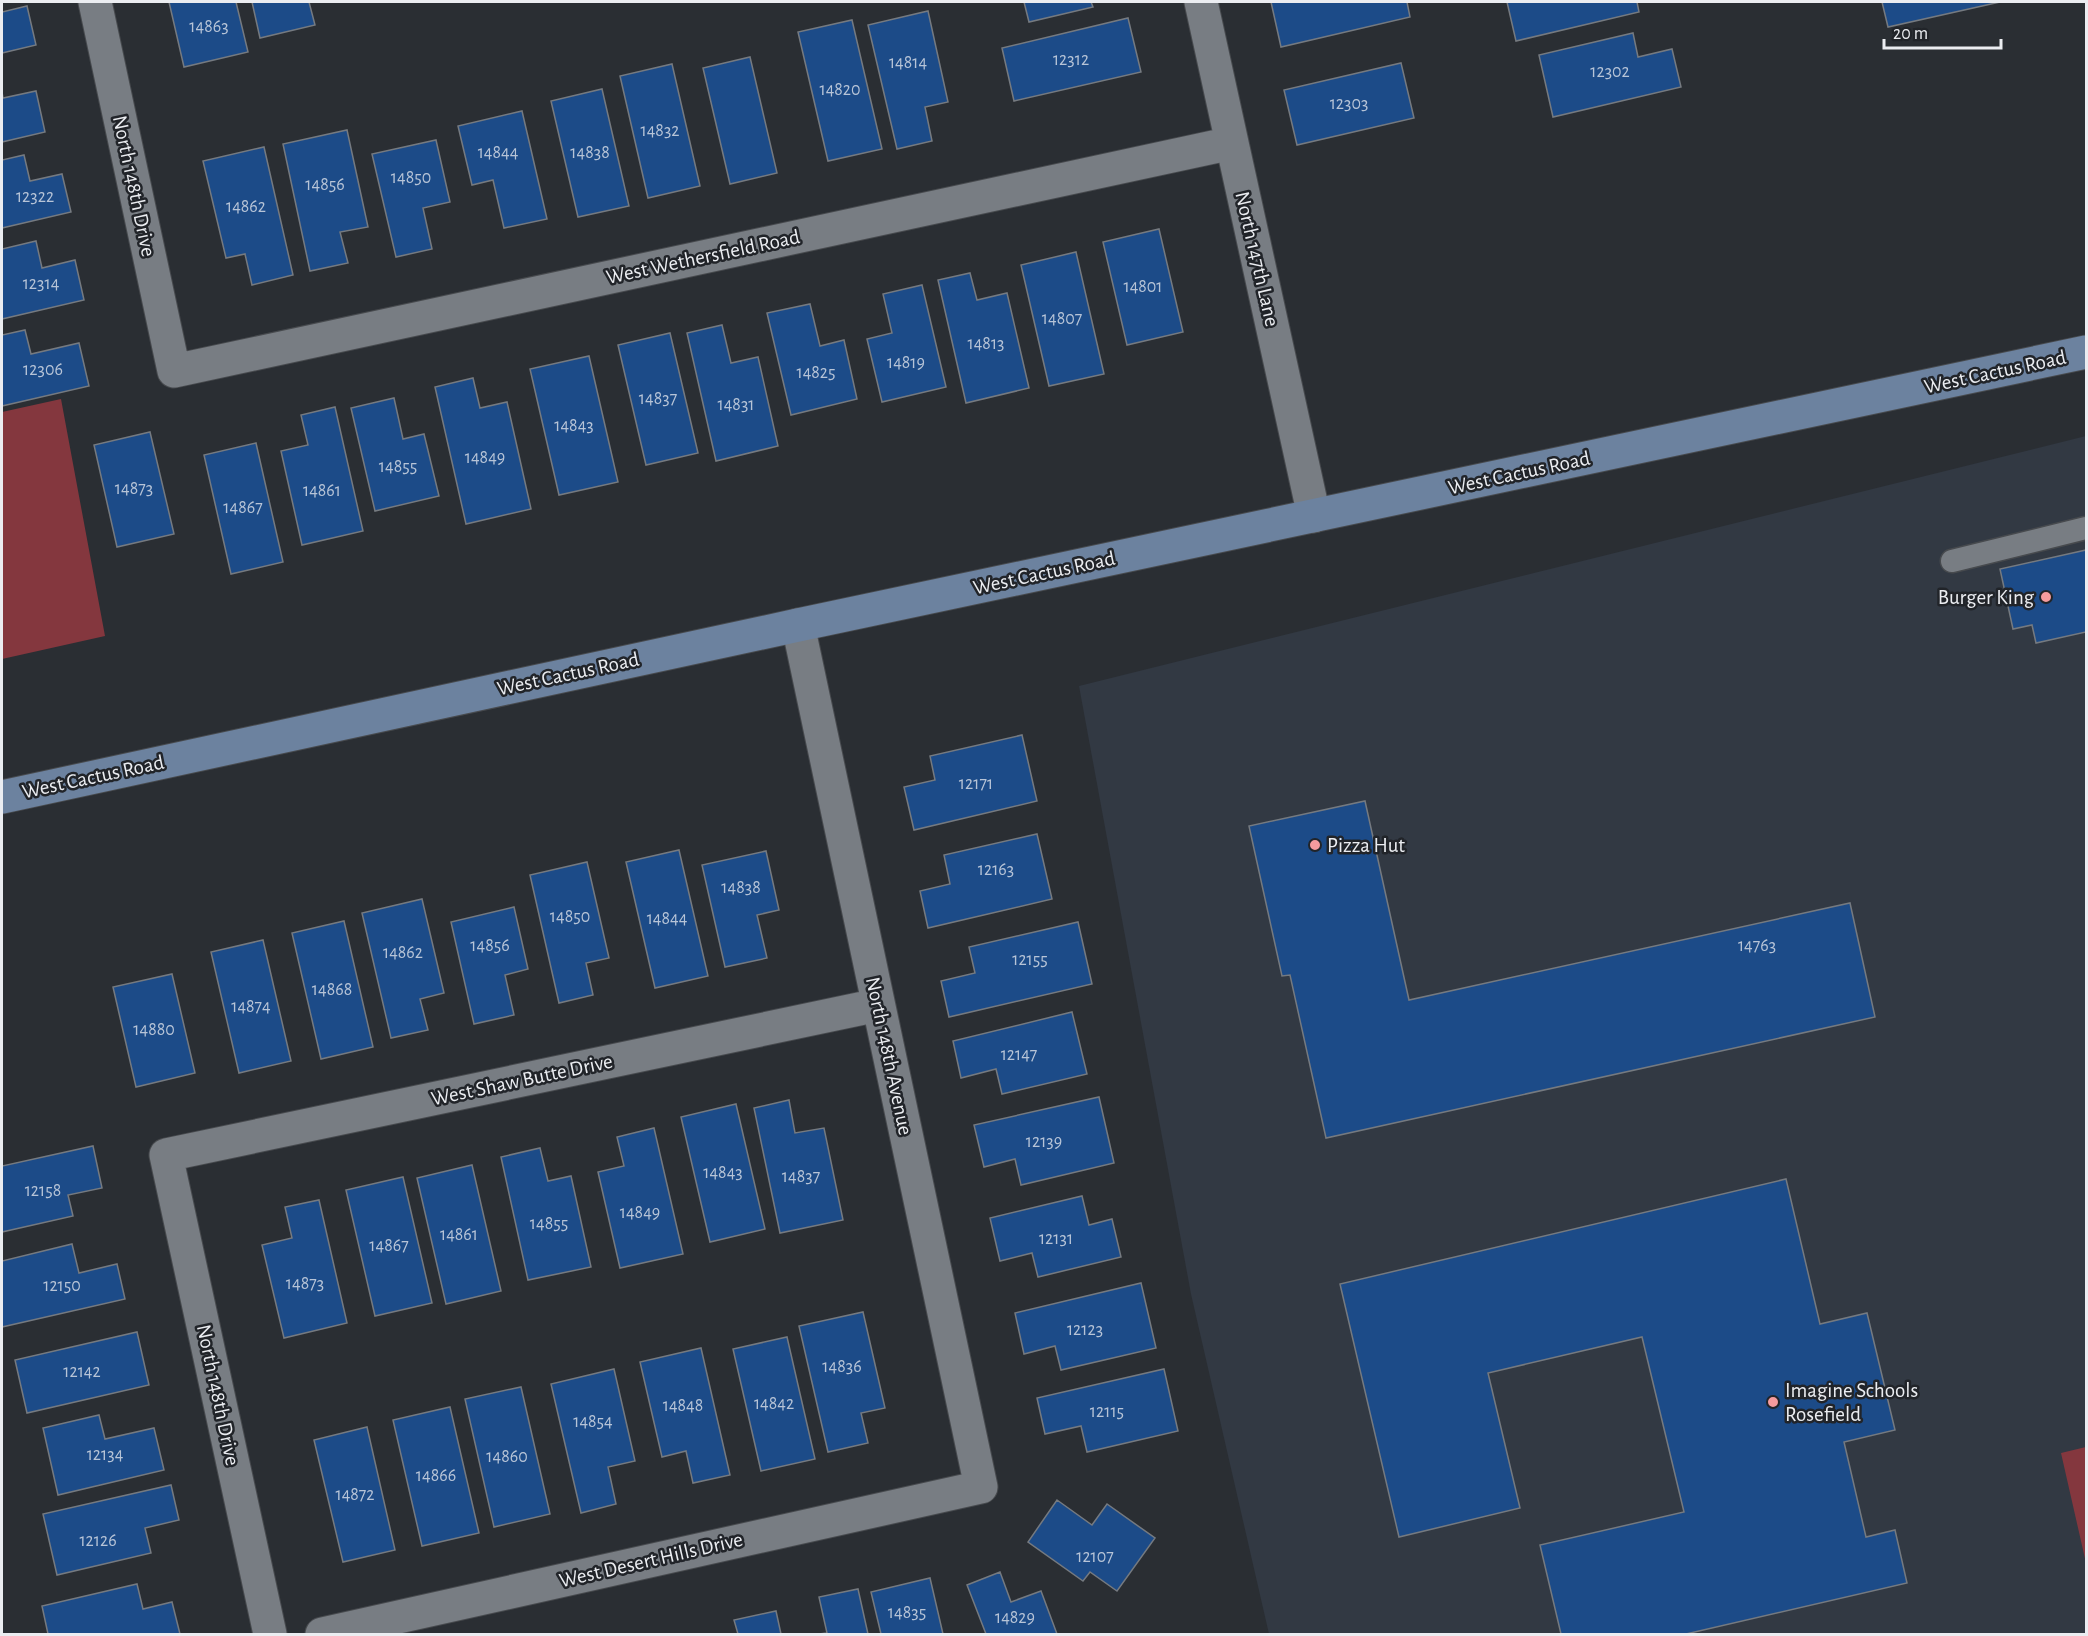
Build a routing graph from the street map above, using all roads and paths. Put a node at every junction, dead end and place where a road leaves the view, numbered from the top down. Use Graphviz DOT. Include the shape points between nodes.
graph roads {
  1 [pos="95,2"];
  2 [pos="1201,2"];
  3 [pos="1232,143"];
  4 [pos="2086,352"];
  5 [pos="174,371"];
  6 [pos="1314,516"];
  7 [pos="2086,528"];
  8 [pos="1952,561"];
  9 [pos="798,625"];
  10 [pos="2,797"];
  11 [pos="878,1005"];
  12 [pos="166,1155"];
  13 [pos="981,1488"];
  14 [pos="270,1635"];
  15 [pos="322,1635"];
  1 -- 5 [label="street, North 148th Drive"];
  2 -- 3 [label="street, North 147th Lane"];
  3 -- 5 [label="street, West Wethersfield Road"];
  3 -- 6 [label="street, North 147th Lane"];
  4 -- 6 [label="main road, West Cactus Road"];
  6 -- 9 [label="main road, West Cactus Road"];
  7 -- 8 [label="lane"];
  9 -- 10 [label="main road, West Cactus Road"];
  9 -- 11 [label="street, North 148th Avenue"];
  11 -- 12 [label="street, West Shaw Butte Drive"];
  11 -- 13 [label="street, North 148th Avenue"];
  12 -- 14 [label="street, North 148th Drive"];
  13 -- 15 [label="street, West Desert Hills Drive"];
}
